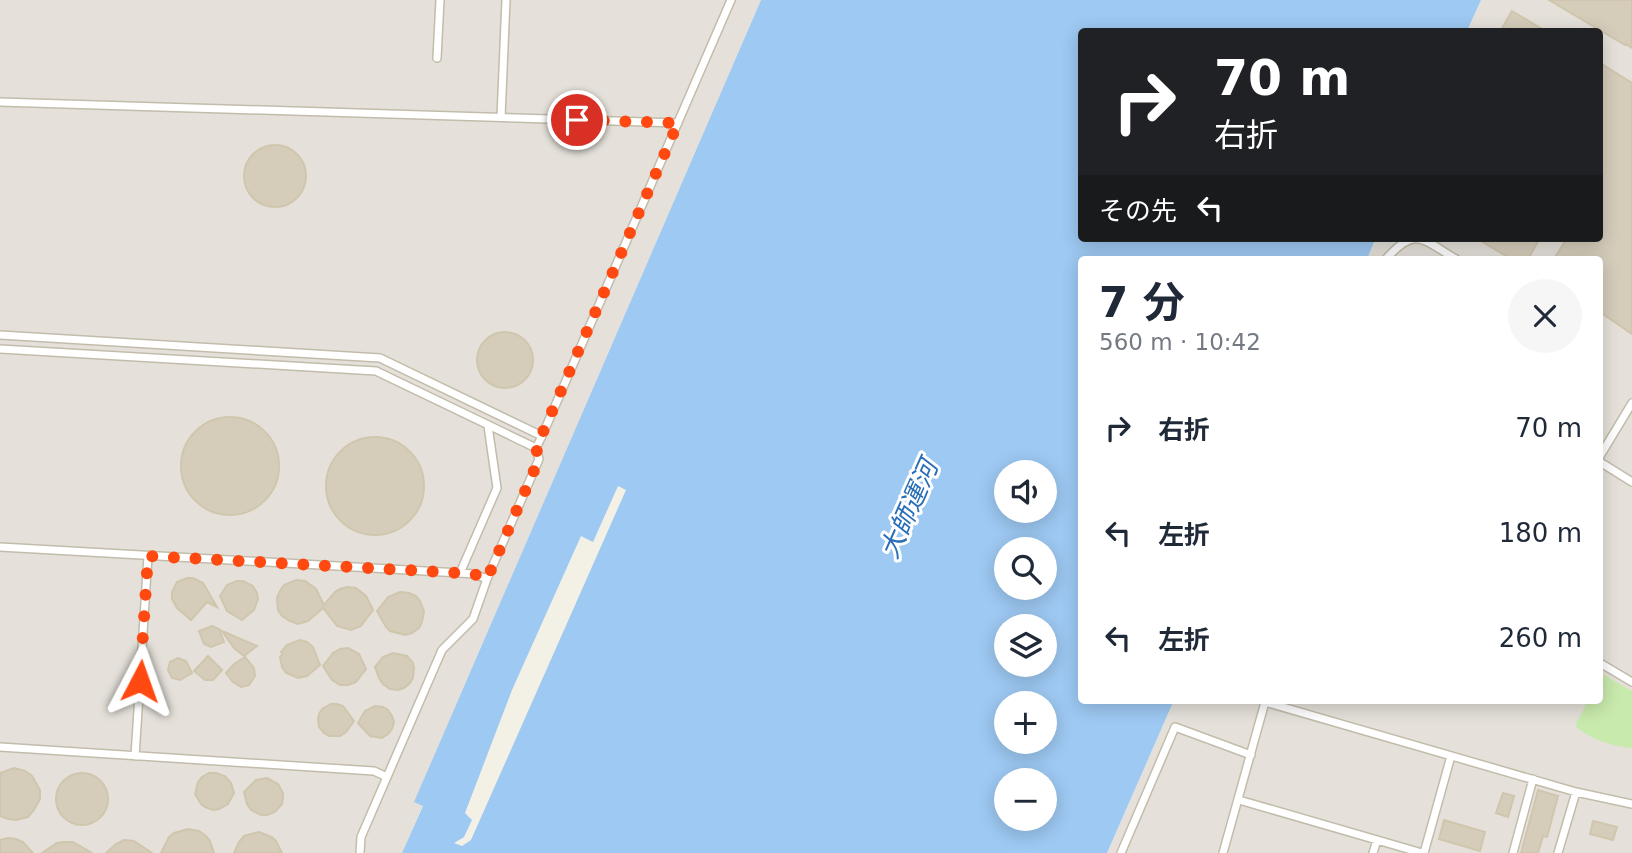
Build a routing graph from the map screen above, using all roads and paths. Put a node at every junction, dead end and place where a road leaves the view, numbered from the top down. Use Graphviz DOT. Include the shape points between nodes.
graph roads {
  1 [pos="440,0"];
  2 [pos="506,0"];
  3 [pos="731,0"];
  4 [pos="438,58"];
  5 [pos="0,102"];
  6 [pos="501,117"];
  7 [pos="678,123"];
  8 [pos="1403,242"];
  9 [pos="1427,242"];
  10 [pos="1389,256"];
  11 [pos="1451,256"];
  12 [pos="0,335"];
  13 [pos="0,349"];
  14 [pos="1632,403"];
  15 [pos="488,426"];
  16 [pos="542,436"];
  17 [pos="536,448"];
  18 [pos="1603,451"];
  19 [pos="1603,464"];
  20 [pos="1632,482"];
  21 [pos="0,547"];
  22 [pos="148,556"];
  23 [pos="460,573"];
  24 [pos="487,579"];
  25 [pos="1603,665"];
  26 [pos="1632,682"];
  27 [pos="1264,704"];
  28 [pos="1272,704"];
  29 [pos="0,747"];
  30 [pos="1251,755"];
  31 [pos="135,756"];
  32 [pos="1451,756"];
  33 [pos="387,778"];
  34 [pos="1533,779"];
  35 [pos="1576,792"];
  36 [pos="1239,800"];
  37 [pos="1632,804"];
  38 [pos="1377,840"];
  39 [pos="360,853"];
  40 [pos="1121,853"];
  41 [pos="1223,853"];
  42 [pos="1373,853"];
  43 [pos="1423,853"];
  44 [pos="1513,853"];
  45 [pos="1558,853"];
  1 -- 4 [label="lane"];
  2 -- 6 [label="lane"];
  3 -- 7 [label="lane"];
  5 -- 6 [label="lane"];
  6 -- 7 [label="lane"];
  7 -- 16 [label="lane"];
  8 -- 10 [label="lane"];
  9 -- 11 [label="lane"];
  12 -- 16 [label="lane" via="380,358"];
  13 -- 15 [label="lane" via="376,371"];
  14 -- 18 [label="lane"];
  15 -- 17 [label="lane"];
  15 -- 23 [label="lane" via="497,488"];
  16 -- 17 [label="lane"];
  17 -- 24 [label="lane" via="539,459"];
  19 -- 20 [label="lane"];
  21 -- 22 [label="lane"];
  22 -- 23 [label="lane"];
  22 -- 31 [label="lane"];
  23 -- 24 [label="lane"];
  24 -- 33 [label="lane" via="473,619 442,650"];
  25 -- 26 [label="lane"];
  27 -- 30 [label="lane"];
  28 -- 32 [label="lane"];
  29 -- 31 [label="lane"];
  30 -- 36 [label="lane"];
  30 -- 40 [label="lane" via="1175,727"];
  31 -- 33 [label="lane" via="374,771"];
  32 -- 34 [label="lane"];
  32 -- 43 [label="lane"];
  33 -- 39 [label="lane" via="361,837"];
  34 -- 35 [label="lane"];
  34 -- 44 [label="lane"];
  35 -- 37 [label="lane"];
  35 -- 45 [label="lane"];
  36 -- 38 [label="lane"];
  36 -- 41 [label="lane"];
  38 -- 42 [label="lane"];
  38 -- 43 [label="lane"];
}
